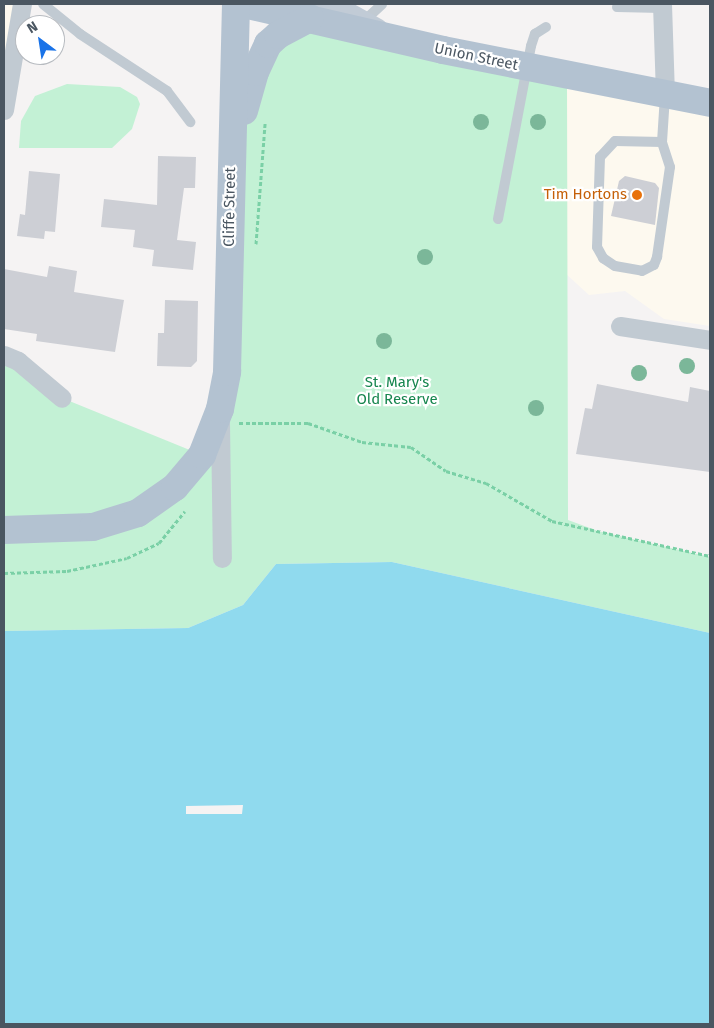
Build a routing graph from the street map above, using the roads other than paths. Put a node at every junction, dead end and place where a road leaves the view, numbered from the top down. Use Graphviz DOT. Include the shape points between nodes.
graph roads {
  1 [pos="22,4"];
  2 [pos="43,4"];
  3 [pos="236,4"];
  4 [pos="244,4"];
  5 [pos="382,4"];
  6 [pos="662,6"];
  7 [pos="617,7"];
  8 [pos="319,11"];
  9 [pos="546,27"];
  10 [pos="373,29"];
  11 [pos="528,68"];
  12 [pos="665,95"];
  13 [pos="710,103"];
  14 [pos="4,110"];
  15 [pos="190,122"];
  16 [pos="662,142"];
  17 [pos="231,158"];
  18 [pos="498,219"];
  19 [pos="620,326"];
  20 [pos="710,340"];
  21 [pos="4,355"];
  22 [pos="62,398"];
  23 [pos="227,418"];
  24 [pos="4,530"];
  25 [pos="222,558"];
  1 -- 14 [label="street"];
  2 -- 15 [label="lane" via="80,34 167,91"];
  3 -- 17 [label="main road, Cliffe Street"];
  4 -- 8 [label="main road, Union Street"];
  5 -- 10 [label="lane"];
  6 -- 7 [label="lane"];
  6 -- 12 [label="street"];
  8 -- 10 [label="main road, Union Street"];
  8 -- 17 [label="main road" via="268,44 255,72"];
  9 -- 11 [label="lane" via="535,34"];
  10 -- 11 [label="main road, Union Street"];
  11 -- 12 [label="main road, Union Street"];
  11 -- 18 [label="lane"];
  12 -- 13 [label="main road, Union Street"];
  12 -- 16 [label="lane"];
  16 -- 16 [label="lane" via="615,141 600,157 596,246 603,258 615,266 642,271 654,264 657,258 670,167"];
  17 -- 23 [label="main road, Cliffe Street"];
  19 -- 20 [label="street"];
  21 -- 22 [label="street" via="18,361"];
  23 -- 24 [label="main road, Cliffe Street" via="175,487 138,513 93,527"];
  23 -- 25 [label="street"];
}
